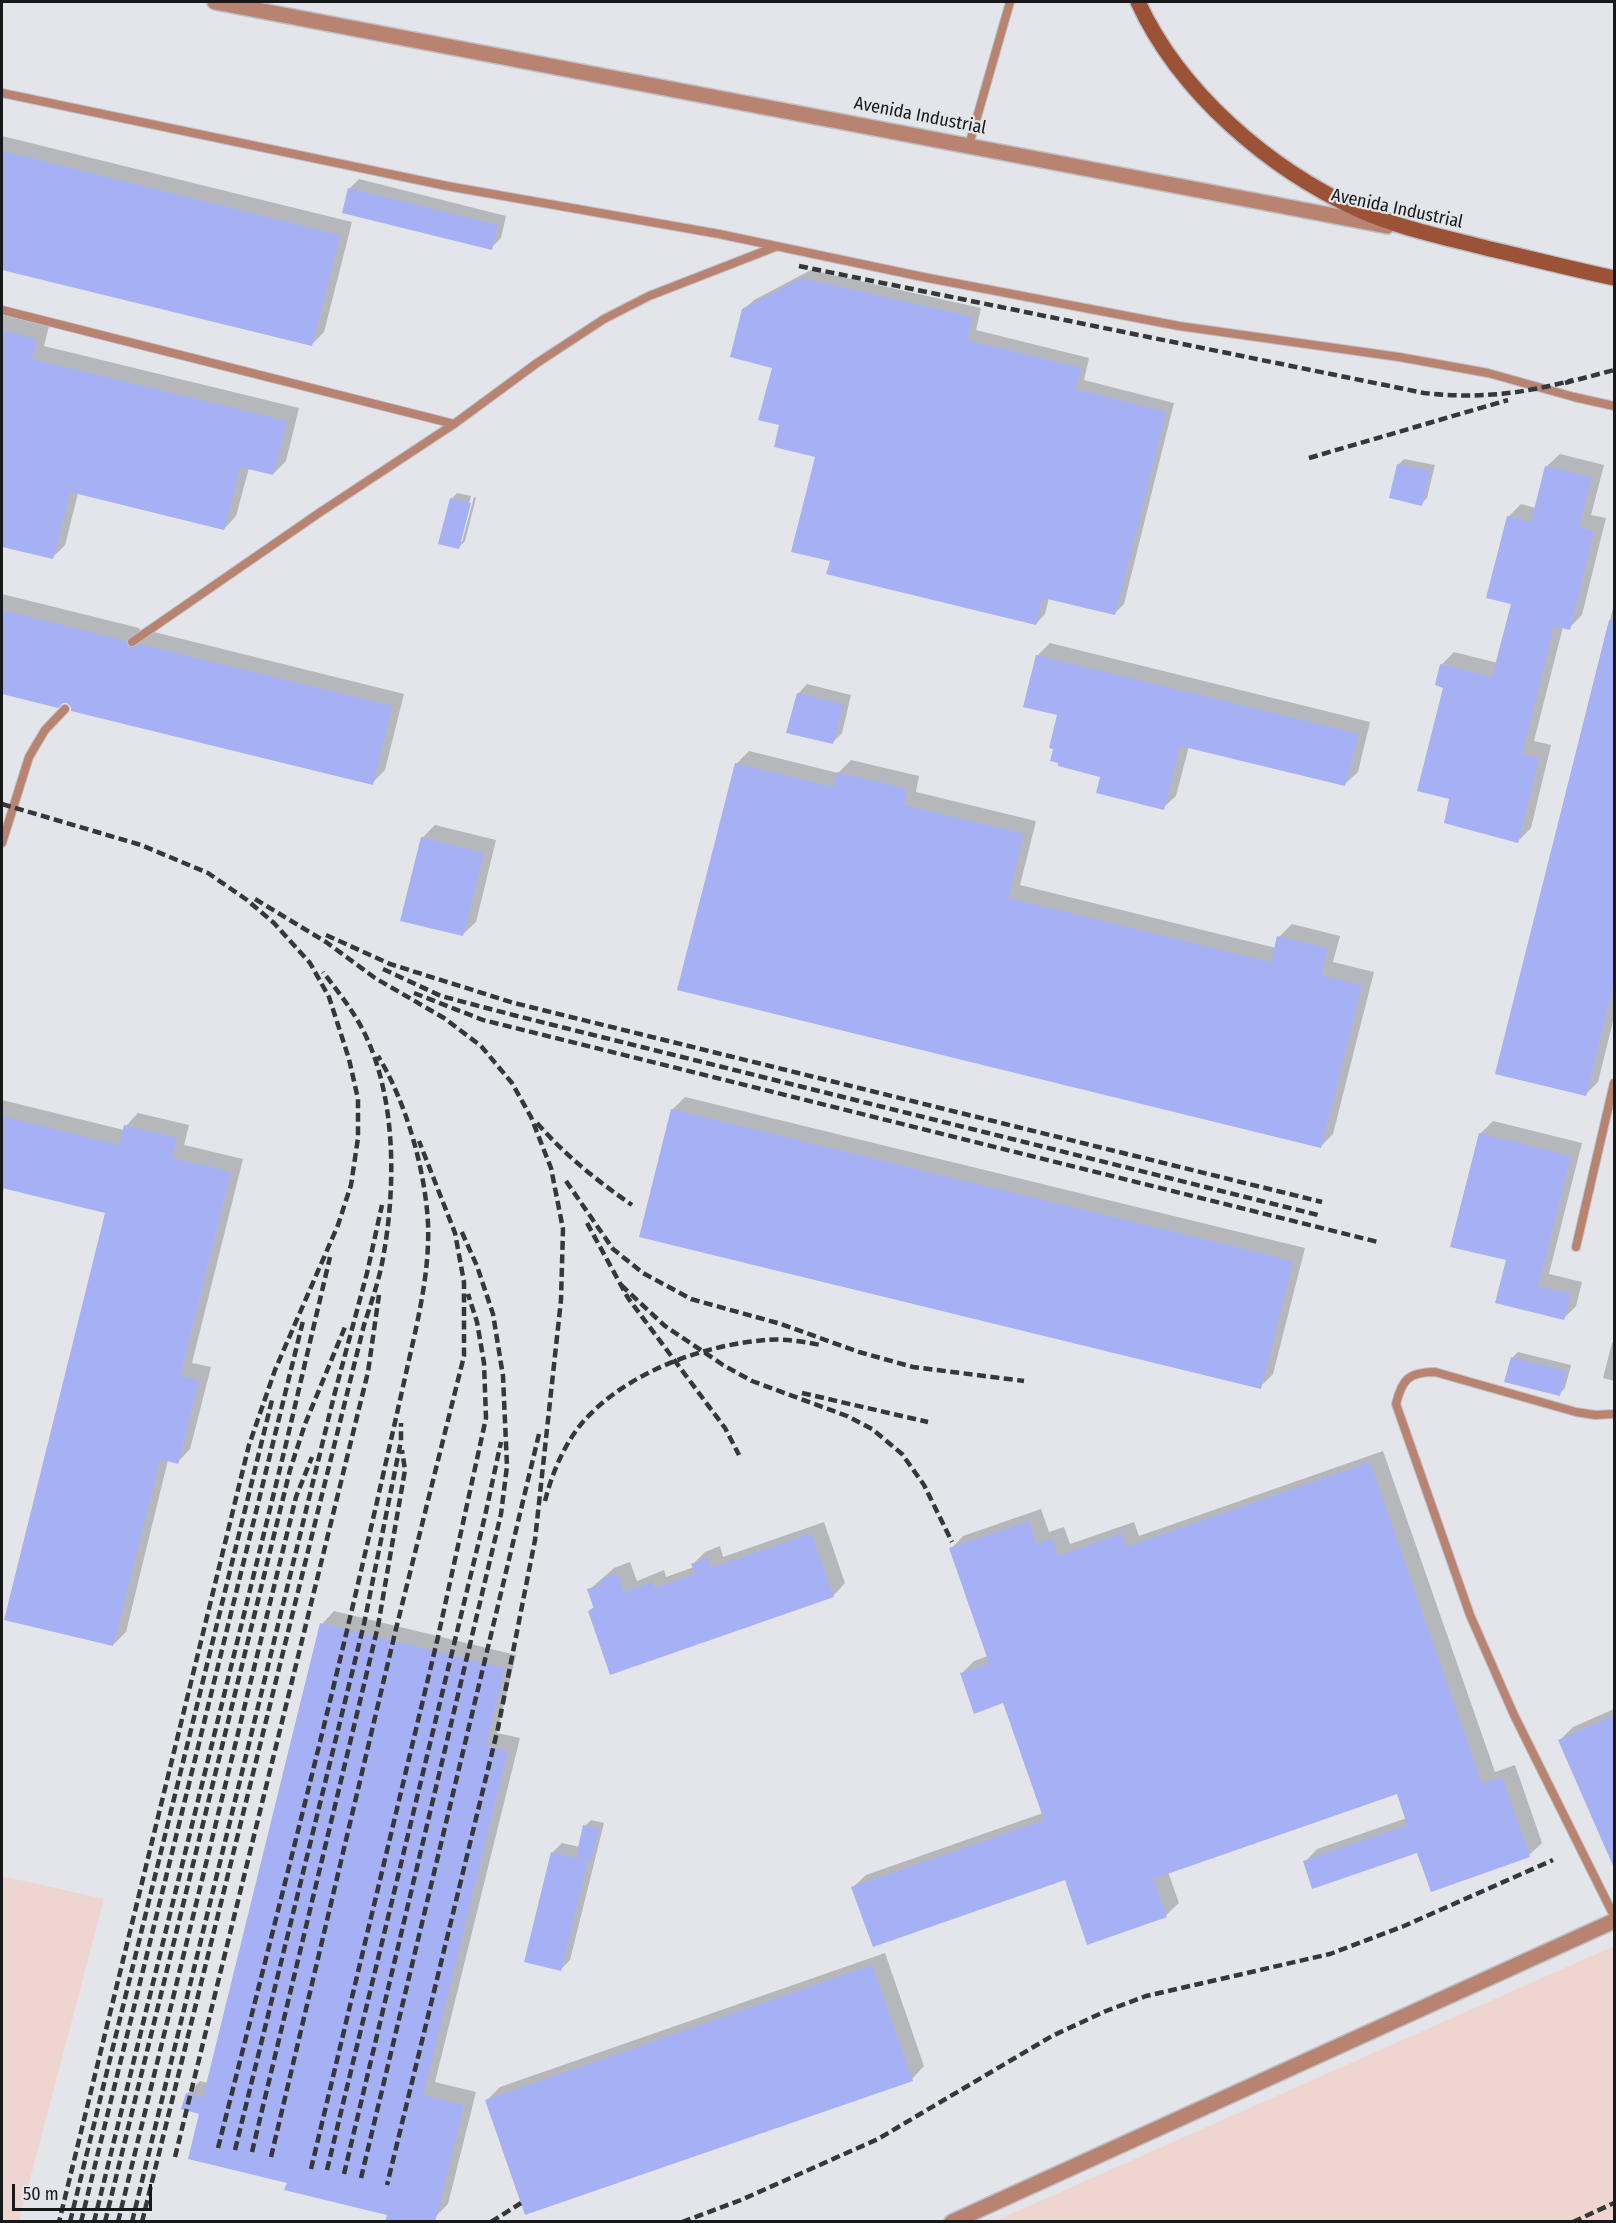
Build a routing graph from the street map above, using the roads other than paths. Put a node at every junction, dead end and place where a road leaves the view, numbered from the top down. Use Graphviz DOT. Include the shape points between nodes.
graph roads {
  1 [pos="215,2"];
  2 [pos="1010,2"];
  3 [pos="1138,2"];
  4 [pos="2,93"];
  5 [pos="969,145"];
  6 [pos="1422,232"];
  7 [pos="776,246"];
  8 [pos="1614,278"];
  9 [pos="2,310"];
  10 [pos="1614,406"];
  11 [pos="454,424"];
  12 [pos="132,642"];
  13 [pos="65,709"];
  14 [pos="2,843"];
  15 [pos="1614,1083"];
  16 [pos="1576,1247"];
  17 [pos="1614,1414"];
  18 [pos="1614,1916"];
  19 [pos="1614,1921"];
  20 [pos="952,2222"];
  1 -- 5 [label="street, Avenida Industrial"];
  2 -- 5 [label="lane"];
  3 -- 6 [label="street" via="1178,66 1217,112 1256,146 1302,180 1360,210"];
  4 -- 7 [label="lane" via="447,186"];
  5 -- 6 [label="street, Avenida Industrial"];
  6 -- 8 [label="street, Avenida Industrial"];
  7 -- 10 [label="lane" via="1179,326 1488,373"];
  7 -- 11 [label="lane" via="649,296 604,319"];
  9 -- 11 [label="lane"];
  11 -- 12 [label="lane"];
  13 -- 14 [label="lane" via="45,730 29,757"];
  15 -- 16 [label="lane"];
  17 -- 18 [label="lane" via="1576,1412 1435,1372 1409,1376 1396,1404 1470,1615 1514,1715"];
  19 -- 20 [label="street"];
}
